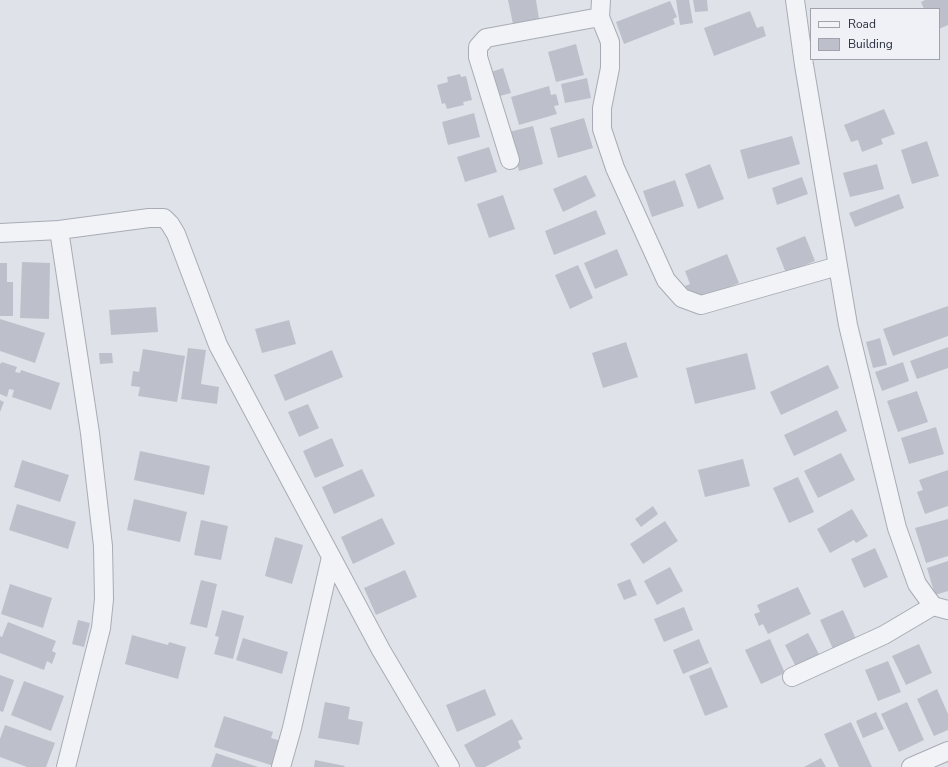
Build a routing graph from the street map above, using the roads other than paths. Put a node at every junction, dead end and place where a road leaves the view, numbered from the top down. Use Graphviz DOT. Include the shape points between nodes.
graph roads {
  1 [pos="795,0"];
  2 [pos="600,9"];
  3 [pos="510,160"];
  4 [pos="59,230"];
  5 [pos="0,233"];
  6 [pos="838,266"];
  7 [pos="331,557"];
  8 [pos="941,608"];
  9 [pos="792,677"];
  10 [pos="948,751"];
  11 [pos="66,767"];
  12 [pos="281,767"];
  13 [pos="450,767"];
  14 [pos="911,767"];
  1 -- 6 [label="street"];
  2 -- 3 [label="street" via="486,38 478,47 478,57"];
  2 -- 6 [label="street" via="610,42 610,68 602,108 602,129 615,168 666,280 682,298 701,306"];
  4 -- 5 [label="street"];
  4 -- 7 [label="street" via="149,218 164,218 170,224 218,345"];
  4 -- 11 [label="street" via="103,546 104,599 101,628"];
  6 -- 8 [label="street" via="848,325 897,528 917,584"];
  7 -- 12 [label="street"];
  7 -- 13 [label="street" via="381,650"];
  8 -- 9 [label="street"];
  10 -- 14 [label="street"];
}
